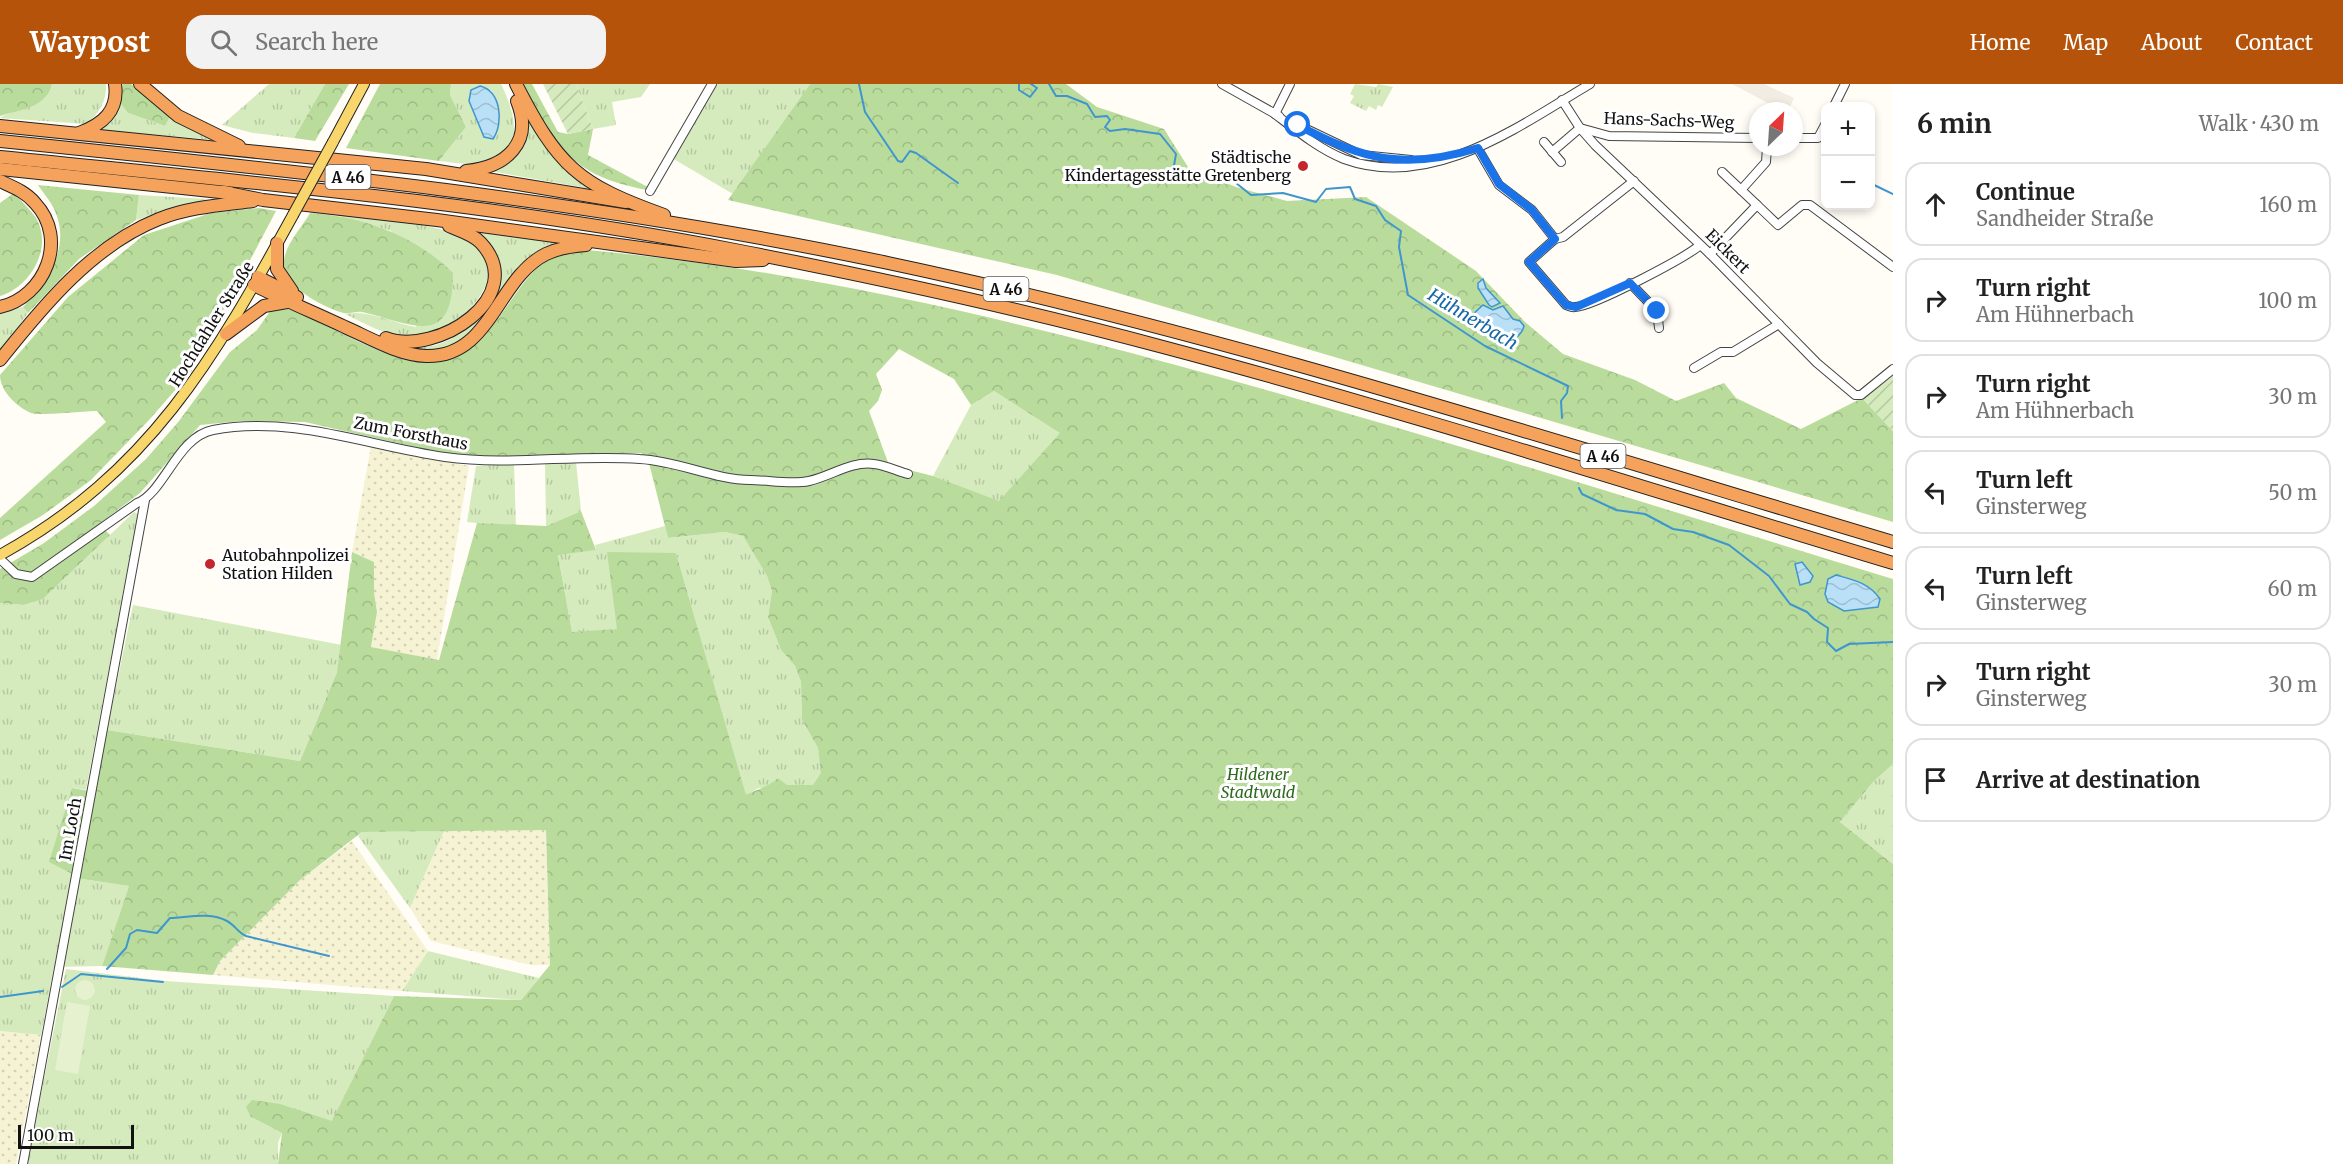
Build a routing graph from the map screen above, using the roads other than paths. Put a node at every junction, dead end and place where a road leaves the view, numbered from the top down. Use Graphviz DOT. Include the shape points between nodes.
graph roads {
  1 [pos="115,84"];
  2 [pos="140,84"];
  3 [pos="364,84"];
  4 [pos="509,84"];
  5 [pos="516,84"];
  6 [pos="712,84"];
  7 [pos="1222,84"];
  8 [pos="1290,84"];
  9 [pos="1590,84"];
  10 [pos="1844,84"];
  11 [pos="1854,89"];
  12 [pos="1562,100"];
  13 [pos="1836,102"];
  14 [pos="1275,114"];
  15 [pos="0,126"];
  16 [pos="1580,128"];
  17 [pos="1821,132"];
  18 [pos="77,134"];
  19 [pos="1749,138"];
  20 [pos="1803,138"];
  21 [pos="0,141"];
  22 [pos="1544,142"];
  23 [pos="1478,148"];
  24 [pos="251,151"];
  25 [pos="1552,152"];
  26 [pos="1766,156"];
  27 [pos="0,157"];
  28 [pos="1560,162"];
  29 [pos="0,169"];
  30 [pos="446,172"];
  31 [pos="1722,172"];
  32 [pos="0,181"];
  33 [pos="1634,182"];
  34 [pos="1741,190"];
  35 [pos="650,191"];
  36 [pos="223,192"];
  37 [pos="404,198"];
  38 [pos="263,200"];
  39 [pos="626,202"];
  40 [pos="1757,205"];
  41 [pos="437,220"];
  42 [pos="694,226"];
  43 [pos="1555,239"];
  44 [pos="277,243"];
  45 [pos="607,243"];
  46 [pos="1700,245"];
  47 [pos="1710,254"];
  48 [pos="779,259"];
  49 [pos="1893,267"];
  50 [pos="256,281"];
  51 [pos="1630,283"];
  52 [pos="294,300"];
  53 [pos="0,307"];
  54 [pos="1779,324"];
  55 [pos="1659,328"];
  56 [pos="226,334"];
  57 [pos="0,360"];
  58 [pos="1694,368"];
  59 [pos="1893,369"];
  60 [pos="908,474"];
  61 [pos="145,500"];
  62 [pos="1893,542"];
  63 [pos="0,555"];
  64 [pos="0,560"];
  65 [pos="1893,563"];
  66 [pos="23,1164"];
  1 -- 18 [label="highway" via="114,104 105,120"];
  2 -- 24 [label="highway" via="188,121"];
  3 -- 44 [label="main road, Hochdahler Straße, bridge"];
  4 -- 30 [label="highway" via="522,114 520,138 507,158 484,169"];
  5 -- 39 [label="highway" via="543,136 562,161 586,180"];
  6 -- 35 [label="street"];
  7 -- 14 [label="street"];
  8 -- 14 [label="street"];
  9 -- 12 [label="street"];
  10 -- 11 [label="street"];
  10 -- 13 [label="street"];
  12 -- 16 [label="street, Eickert"];
  12 -- 23 [label="street"];
  14 -- 23 [label="street" via="1344,159 1392,166 1432,161"];
  15 -- 18 [label="highway"];
  16 -- 19 [label="street, Hans-Sachs-Weg" via="1609,136"];
  16 -- 25 [label="street"];
  16 -- 33 [label="street, Eickert"];
  17 -- 20 [label="street" via="1818,138"];
  18 -- 24 [label="highway"];
  21 -- 42 [label="highway, A 46" via="306,171"];
  22 -- 25 [label="street"];
  23 -- 43 [label="street" via="1499,184 1532,210"];
  24 -- 30 [label="highway"];
  25 -- 28 [label="street"];
  26 -- 34 [label="street" via="1766,162"];
  27 -- 37 [label="highway, A 46"];
  29 -- 36 [label="highway"];
  30 -- 39 [label="highway"];
  31 -- 34 [label="street"];
  32 -- 53 [label="highway" via="20,190 36,204 48,226 51,250 48,266 30,293"];
  33 -- 43 [label="street" via="1563,237"];
  33 -- 46 [label="street, Eickert"];
  34 -- 40 [label="street"];
  36 -- 37 [label="highway" via="341,204"];
  36 -- 38 [label="highway"];
  37 -- 48 [label="highway, A 46" via="642,233"];
  38 -- 41 [label="highway"];
  38 -- 57 [label="highway" via="184,211 142,227 116,243 60,290"];
  39 -- 42 [label="highway"];
  40 -- 47 [label="street"];
  40 -- 49 [label="street" via="1778,225 1802,205 1810,205"];
  41 -- 45 [label="highway"];
  41 -- 52 [label="highway" via="480,241 493,267 492,289 486,302 452,331 423,342 393,340"];
  42 -- 62 [label="highway, A 46" via="909,267 1167,330"];
  43 -- 51 [label="street" via="1529,262 1566,305 1576,307"];
  44 -- 50 [label="main road, Hochdahler Straße"];
  44 -- 52 [label="highway" via="277,269"];
  45 -- 48 [label="highway" via="736,261"];
  45 -- 52 [label="highway" via="560,249 534,262 480,332 468,343 441,355 408,353 386,345"];
  46 -- 47 [label="street, Eickert"];
  46 -- 51 [label="street"];
  47 -- 54 [label="street, Eickert"];
  48 -- 65 [label="highway, A 46" via="990,304 1173,349"];
  50 -- 52 [label="highway"];
  50 -- 56 [label="main road, Hochdahler Straße"];
  51 -- 55 [label="street" via="1657,311"];
  52 -- 56 [label="highway" via="264,306"];
  54 -- 58 [label="street" via="1733,352 1721,352"];
  54 -- 59 [label="street, Eickert" via="1855,395 1861,395"];
  56 -- 63 [label="main road, Hochdahler Straße" via="176,407 124,465 38,534"];
  60 -- 61 [label="street, Zum Forsthaus" via="864,463 808,482 747,480 672,462 473,460 308,428 234,427 204,432 195,439"];
  61 -- 64 [label="street, Zum Forsthaus" via="32,577 16,574"];
  61 -- 66 [label="street, Im Loch"];
}
